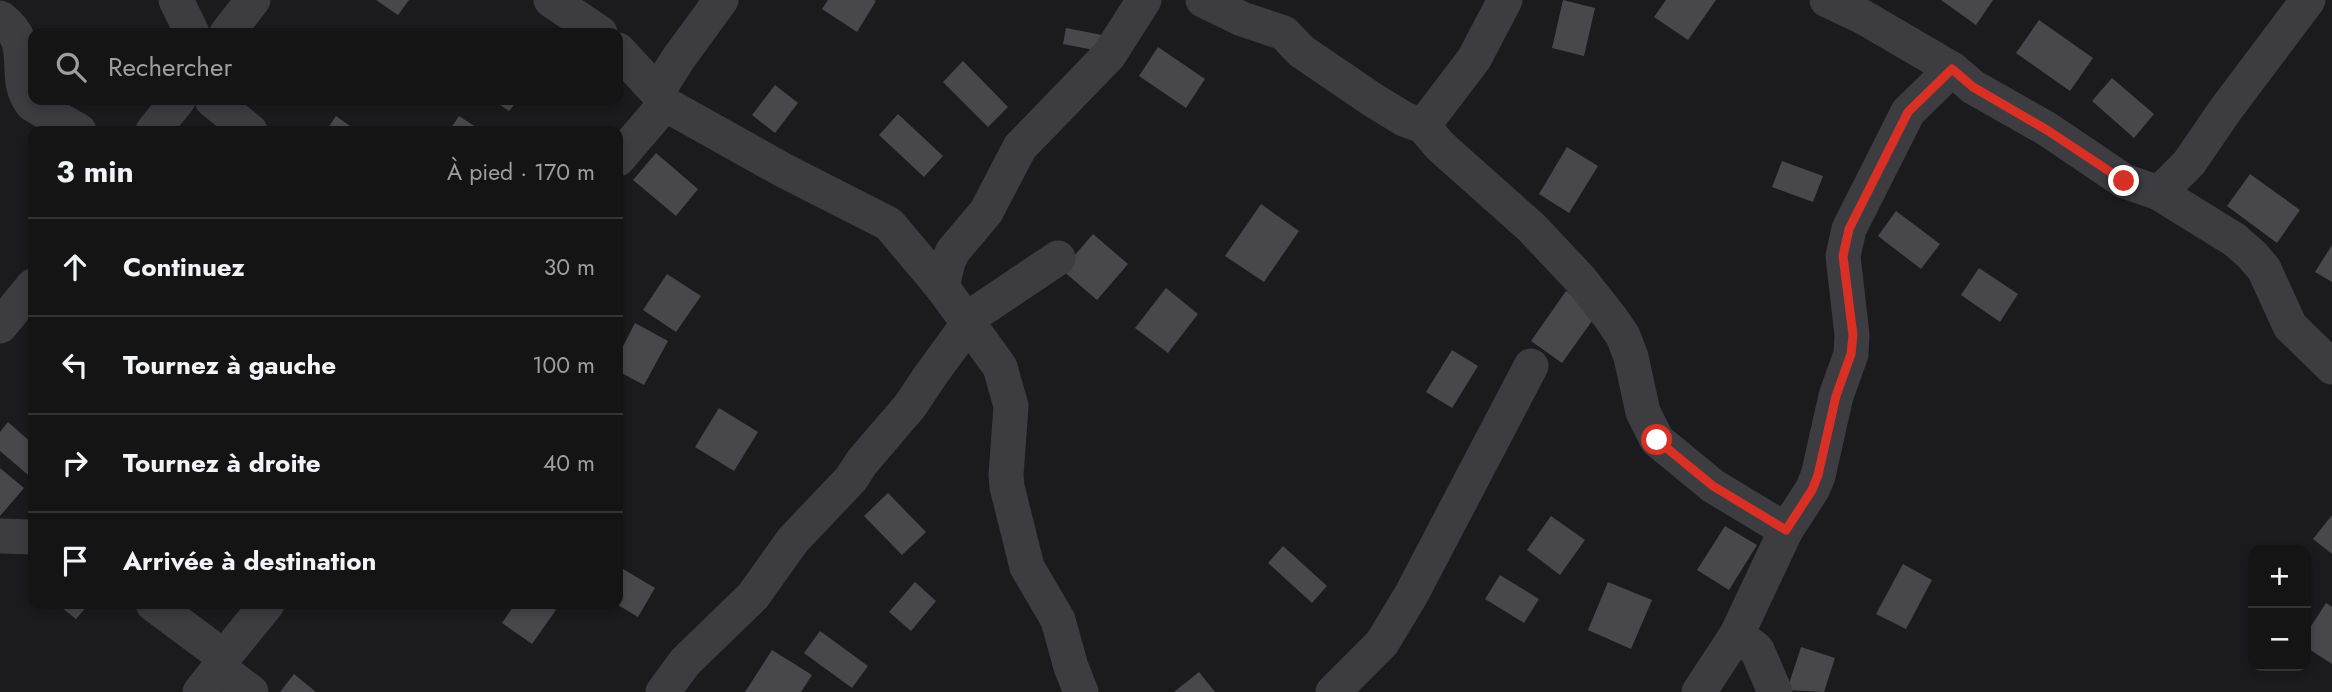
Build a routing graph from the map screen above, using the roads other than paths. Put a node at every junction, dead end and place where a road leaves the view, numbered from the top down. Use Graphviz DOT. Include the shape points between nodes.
graph roads {
  1 [pos="176,0"];
  2 [pos="253,0"];
  3 [pos="551,0"];
  4 [pos="721,0"];
  5 [pos="1144,0"];
  6 [pos="1203,0"];
  7 [pos="1505,0"];
  8 [pos="1827,0"];
  9 [pos="2308,0"];
  10 [pos="0,18"];
  11 [pos="190,28"];
  12 [pos="231,28"];
  13 [pos="593,28"];
  14 [pos="623,56"];
  15 [pos="1952,69"];
  16 [pos="28,98"];
  17 [pos="661,98"];
  18 [pos="34,105"];
  19 [pos="174,105"];
  20 [pos="218,105"];
  21 [pos="70,126"];
  22 [pos="157,126"];
  23 [pos="244,126"];
  24 [pos="1423,126"];
  25 [pos="623,152"];
  26 [pos="2159,193"];
  27 [pos="1058,258"];
  28 [pos="942,287"];
  29 [pos="28,292"];
  30 [pos="969,322"];
  31 [pos="0,326"];
  32 [pos="1531,366"];
  33 [pos="2332,367"];
  34 [pos="1786,530"];
  35 [pos="0,536"];
  36 [pos="28,537"];
  37 [pos="158,609"];
  38 [pos="263,609"];
  39 [pos="1737,634"];
  40 [pos="215,672"];
  41 [pos="251,692"];
  42 [pos="663,692"];
  43 [pos="1082,692"];
  44 [pos="1333,692"];
  45 [pos="1699,692"];
  46 [pos="1775,692"];
  1 -- 11 [label="street"];
  2 -- 12 [label="street"];
  3 -- 13 [label="street"];
  4 -- 17 [label="street" via="678,58"];
  5 -- 28 [label="street" via="1109,55 1020,147 986,212 953,251"];
  6 -- 24 [label="street" via="1284,33 1301,51 1373,100"];
  7 -- 24 [label="street" via="1474,59"];
  8 -- 15 [label="street"];
  9 -- 26 [label="street" via="2189,163"];
  10 -- 16 [label="street" via="16,31"];
  14 -- 17 [label="street"];
  15 -- 26 [label="street" via="1973,87 2124,181"];
  15 -- 34 [label="street" via="1908,112 1849,229 1843,256 1853,335 1851,354 1815,483"];
  17 -- 25 [label="street"];
  17 -- 28 [label="street" via="783,170 889,224"];
  18 -- 21 [label="street"];
  19 -- 22 [label="street"];
  20 -- 23 [label="street"];
  24 -- 34 [label="street" via="1532,228 1610,317 1623,335 1643,412 1657,440 1713,486"];
  26 -- 33 [label="street" via="2252,254 2290,326"];
  27 -- 30 [label="street"];
  28 -- 30 [label="street"];
  29 -- 31 [label="street"];
  30 -- 42 [label="street" via="911,406 851,479 793,540 753,596 685,662"];
  30 -- 43 [label="street" via="1002,373 1012,406 1007,487 1027,567 1058,620"];
  32 -- 44 [label="street" via="1382,643"];
  34 -- 39 [label="street"];
  35 -- 36 [label="street"];
  37 -- 40 [label="street"];
  38 -- 40 [label="street"];
  39 -- 45 [label="street"];
  39 -- 46 [label="street" via="1757,650"];
  40 -- 41 [label="street"];
}
